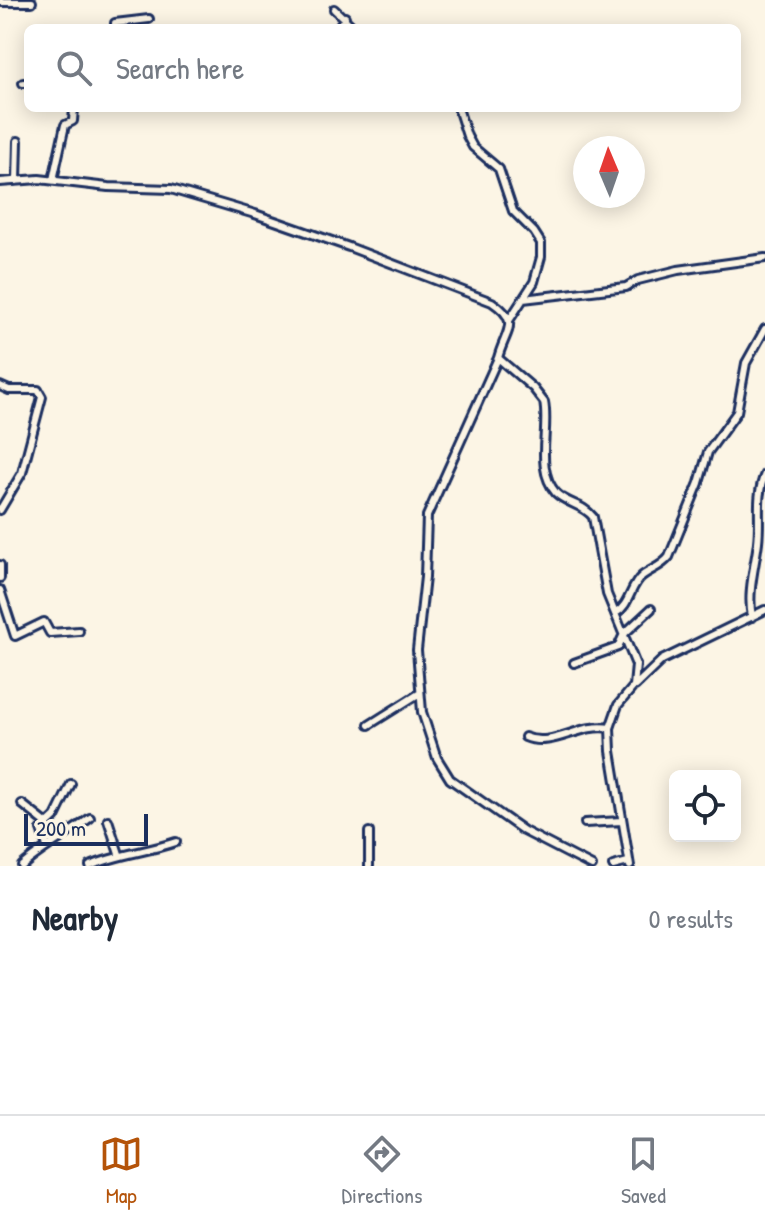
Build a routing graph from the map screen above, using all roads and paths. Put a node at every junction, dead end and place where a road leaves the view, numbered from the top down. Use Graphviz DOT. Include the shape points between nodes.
graph roads {
  1 [pos="0,2"];
  2 [pos="32,2"];
  3 [pos="334,9"];
  4 [pos="149,19"];
  5 [pos="115,24"];
  6 [pos="349,24"];
  7 [pos="74,112"];
  8 [pos="460,112"];
  9 [pos="18,141"];
  10 [pos="53,180"];
  11 [pos="17,181"];
  12 [pos="0,182"];
  13 [pos="765,258"];
  14 [pos="523,299"];
  15 [pos="510,319"];
  16 [pos="765,329"];
  17 [pos="498,358"];
  18 [pos="0,386"];
  19 [pos="765,474"];
  20 [pos="0,510"];
  21 [pos="0,565"];
  22 [pos="0,578"];
  23 [pos="0,590"];
  24 [pos="651,609"];
  25 [pos="765,610"];
  26 [pos="616,613"];
  27 [pos="752,617"];
  28 [pos="79,631"];
  29 [pos="624,634"];
  30 [pos="574,663"];
  31 [pos="634,686"];
  32 [pos="420,693"];
  33 [pos="369,725"];
  34 [pos="610,728"];
  35 [pos="525,737"];
  36 [pos="71,784"];
  37 [pos="22,804"];
  38 [pos="90,818"];
  39 [pos="108,820"];
  40 [pos="622,821"];
  41 [pos="46,823"];
  42 [pos="585,823"];
  43 [pos="369,832"];
  44 [pos="176,842"];
  45 [pos="47,846"];
  46 [pos="119,854"];
  47 [pos="629,864"];
  48 [pos="22,866"];
  49 [pos="90,866"];
  50 [pos="369,866"];
  51 [pos="592,866"];
  52 [pos="613,866"];
  1 -- 2 [label="street"];
  3 -- 6 [label="street"];
  4 -- 5 [label="street"];
  7 -- 10 [label="street" via="73,121 65,125"];
  8 -- 14 [label="street" via="473,147 499,169 513,211 541,243 539,268"];
  9 -- 11 [label="street"];
  10 -- 11 [label="street"];
  10 -- 15 [label="street" via="164,188 241,210 469,292 500,307"];
  11 -- 12 [label="street"];
  13 -- 14 [label="street" via="678,270 626,287"];
  14 -- 15 [label="street"];
  15 -- 17 [label="street"];
  16 -- 26 [label="street" via="746,363 737,412 708,452 669,557 640,578"];
  17 -- 26 [label="street" via="544,402 548,474 556,492 593,517 606,590"];
  17 -- 32 [label="street" via="427,516 417,650"];
  18 -- 20 [label="street" via="38,390 42,397 22,473"];
  19 -- 27 [label="street" via="758,500"];
  21 -- 22 [label="street"];
  23 -- 28 [label="street" via="15,636 44,622 50,633"];
  24 -- 29 [label="street"];
  25 -- 27 [label="street"];
  26 -- 29 [label="street"];
  27 -- 31 [label="street" via="662,660"];
  29 -- 30 [label="street" via="615,649"];
  29 -- 31 [label="street" via="636,665"];
  31 -- 34 [label="street" via="618,705"];
  32 -- 33 [label="street"];
  32 -- 51 [label="street" via="426,728 450,779 524,831"];
  34 -- 35 [label="street" via="590,726 539,740"];
  34 -- 40 [label="street"];
  36 -- 41 [label="street" via="55,817"];
  37 -- 41 [label="street"];
  38 -- 45 [label="street"];
  39 -- 46 [label="street"];
  40 -- 42 [label="street"];
  40 -- 47 [label="street"];
  41 -- 45 [label="street" via="40,831"];
  43 -- 50 [label="street"];
  44 -- 46 [label="street"];
  45 -- 48 [label="street"];
  46 -- 49 [label="street"];
  47 -- 52 [label="street"];
}
